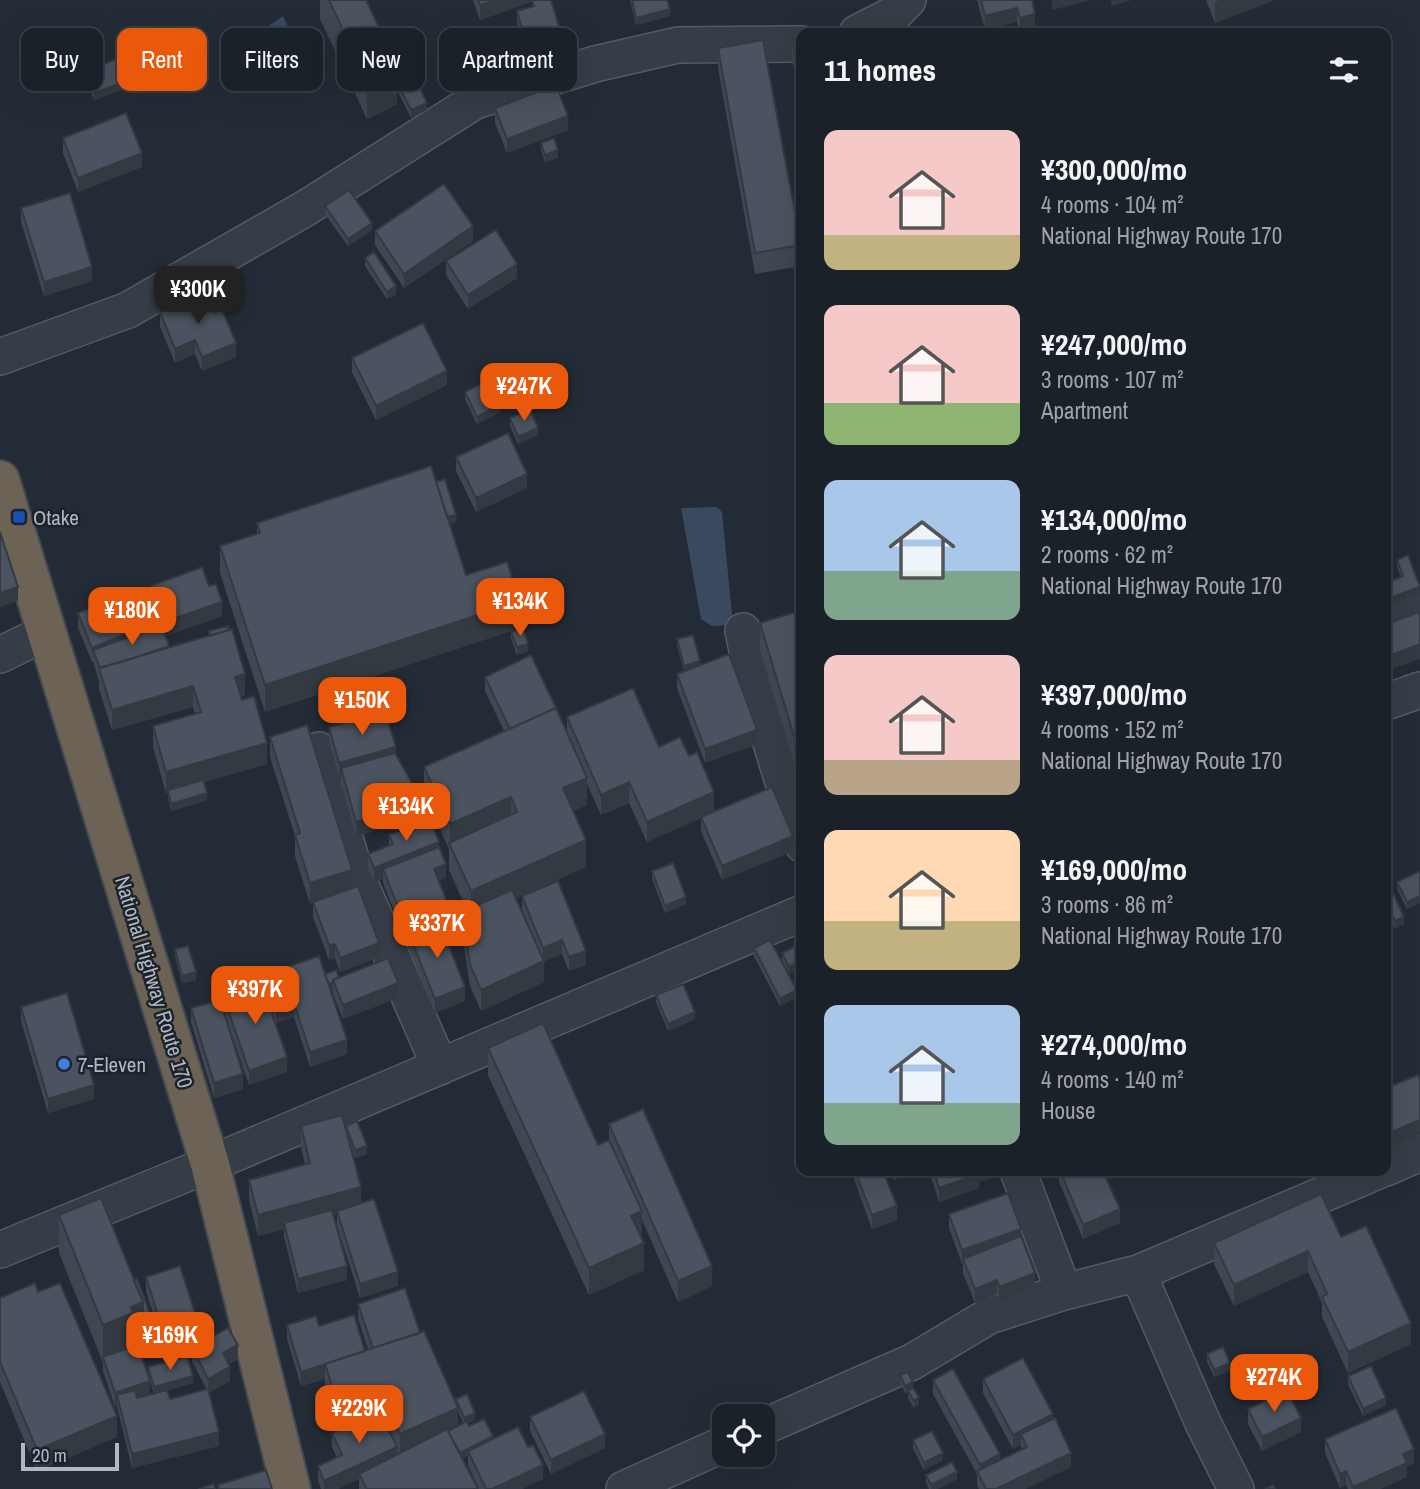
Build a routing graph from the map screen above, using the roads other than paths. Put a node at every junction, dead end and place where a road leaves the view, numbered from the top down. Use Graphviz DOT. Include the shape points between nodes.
graph roads {
  1 [pos="908,0"];
  2 [pos="867,28"];
  3 [pos="796,44"];
  4 [pos="0,357"];
  5 [pos="0,480"];
  6 [pos="1420,607"];
  7 [pos="1391,619"];
  8 [pos="743,631"];
  9 [pos="47,632"];
  10 [pos="0,655"];
  11 [pos="1420,690"];
  12 [pos="1391,700"];
  13 [pos="319,750"];
  14 [pos="796,824"];
  15 [pos="796,916"];
  16 [pos="440,1067"];
  17 [pos="1420,1153"];
  18 [pos="210,1164"];
  19 [pos="1391,1166"];
  20 [pos="1020,1176"];
  21 [pos="1366,1176"];
  22 [pos="0,1250"];
  23 [pos="1138,1273"];
  24 [pos="1064,1292"];
  25 [pos="775,1422"];
  26 [pos="712,1449"];
  27 [pos="291,1489"];
  28 [pos="624,1489"];
  29 [pos="1236,1489"];
  1 -- 2 [label="street" via="894,14"];
  3 -- 4 [label="street" via="678,46 595,64 475,102 306,208 128,310"];
  5 -- 9 [label="highway, National Highway Route 170"];
  6 -- 7 [label="street"];
  8 -- 14 [label="street" via="757,697"];
  9 -- 10 [label="street"];
  9 -- 18 [label="highway, National Highway Route 170"];
  11 -- 12 [label="street"];
  13 -- 16 [label="street" via="355,872"];
  15 -- 16 [label="street"];
  16 -- 18 [label="street"];
  17 -- 19 [label="street"];
  18 -- 22 [label="street"];
  18 -- 27 [label="highway, National Highway Route 170"];
  20 -- 24 [label="street"];
  21 -- 23 [label="street"];
  23 -- 24 [label="street"];
  23 -- 29 [label="street"];
  24 -- 25 [label="street" via="989,1316 912,1362"];
  26 -- 28 [label="street"];
}
